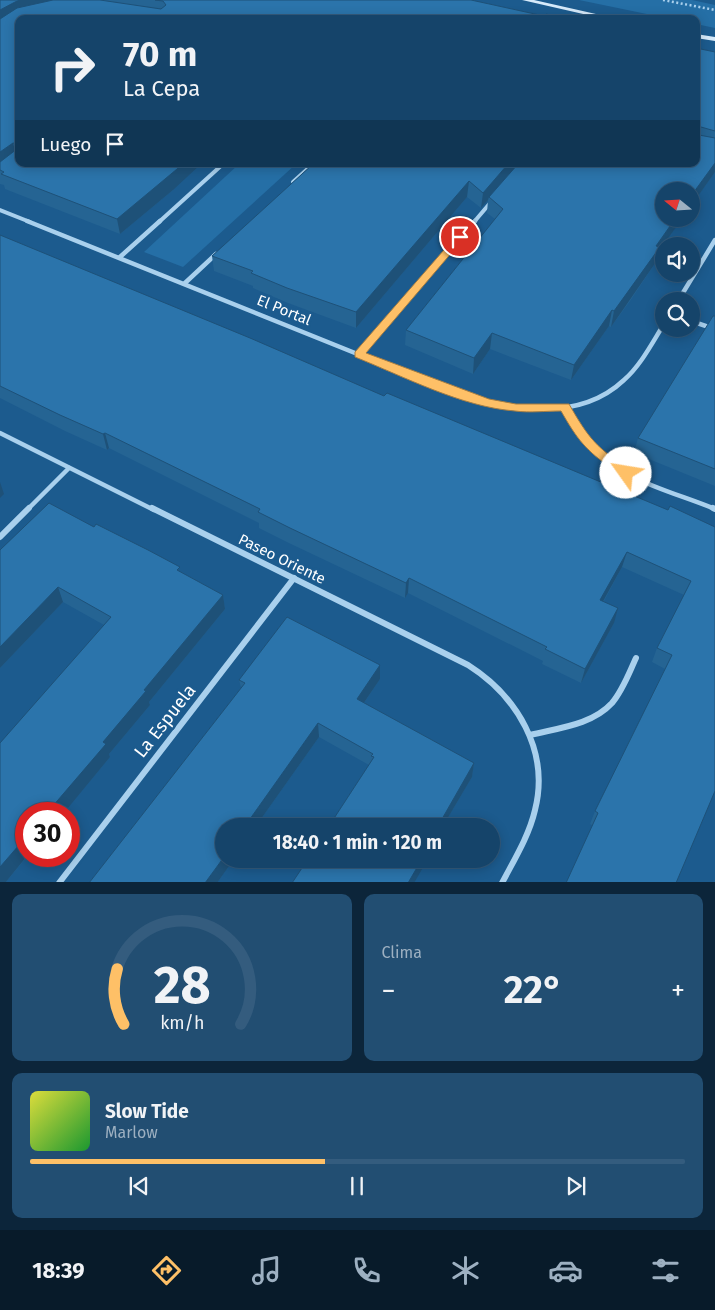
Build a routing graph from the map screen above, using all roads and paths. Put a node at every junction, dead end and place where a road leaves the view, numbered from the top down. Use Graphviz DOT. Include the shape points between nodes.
graph roads {
  1 [pos="526,0"];
  2 [pos="663,0"];
  3 [pos="715,10"];
  4 [pos="595,15"];
  5 [pos="700,37"];
  6 [pos="715,40"];
  7 [pos="220,167"];
  8 [pos="310,167"];
  9 [pos="292,184"];
  10 [pos="492,200"];
  11 [pos="0,210"];
  12 [pos="715,240"];
  13 [pos="221,250"];
  14 [pos="120,258"];
  15 [pos="185,283"];
  16 [pos="683,292"];
  17 [pos="700,324"];
  18 [pos="715,329"];
  19 [pos="656,337"];
  20 [pos="359,354"];
  21 [pos="565,407"];
  22 [pos="0,433"];
  23 [pos="69,468"];
  24 [pos="715,509"];
  25 [pos="0,537"];
  26 [pos="294,578"];
  27 [pos="636,658"];
  28 [pos="530,735"];
  29 [pos="59,882"];
  30 [pos="502,882"];
  1 -- 4 [label="main road"];
  2 -- 3 [label="path"];
  5 -- 6 [label="main road"];
  7 -- 14 [label="street"];
  8 -- 9 [label="street"];
  10 -- 20 [label="street"];
  11 -- 14 [label="street, El Portal"];
  12 -- 16 [label="street"];
  13 -- 15 [label="street"];
  14 -- 15 [label="street, El Portal"];
  15 -- 20 [label="street, El Portal"];
  17 -- 18 [label="street"];
  19 -- 21 [label="street, El Portal" via="636,369 620,386 596,399"];
  20 -- 21 [label="street, El Portal" via="489,403 516,408"];
  21 -- 24 [label="street" via="586,442 608,463"];
  22 -- 23 [label="street, Paseo Oriente"];
  23 -- 25 [label="street"];
  23 -- 26 [label="street, Paseo Oriente"];
  26 -- 28 [label="street, Paseo Oriente" via="488,678 505,694"];
  26 -- 29 [label="street, La Espuela"];
  27 -- 28 [label="street" via="618,694 604,710 581,722"];
  28 -- 30 [label="street, Paseo Oriente" via="537,759 539,785 535,811"];
}
